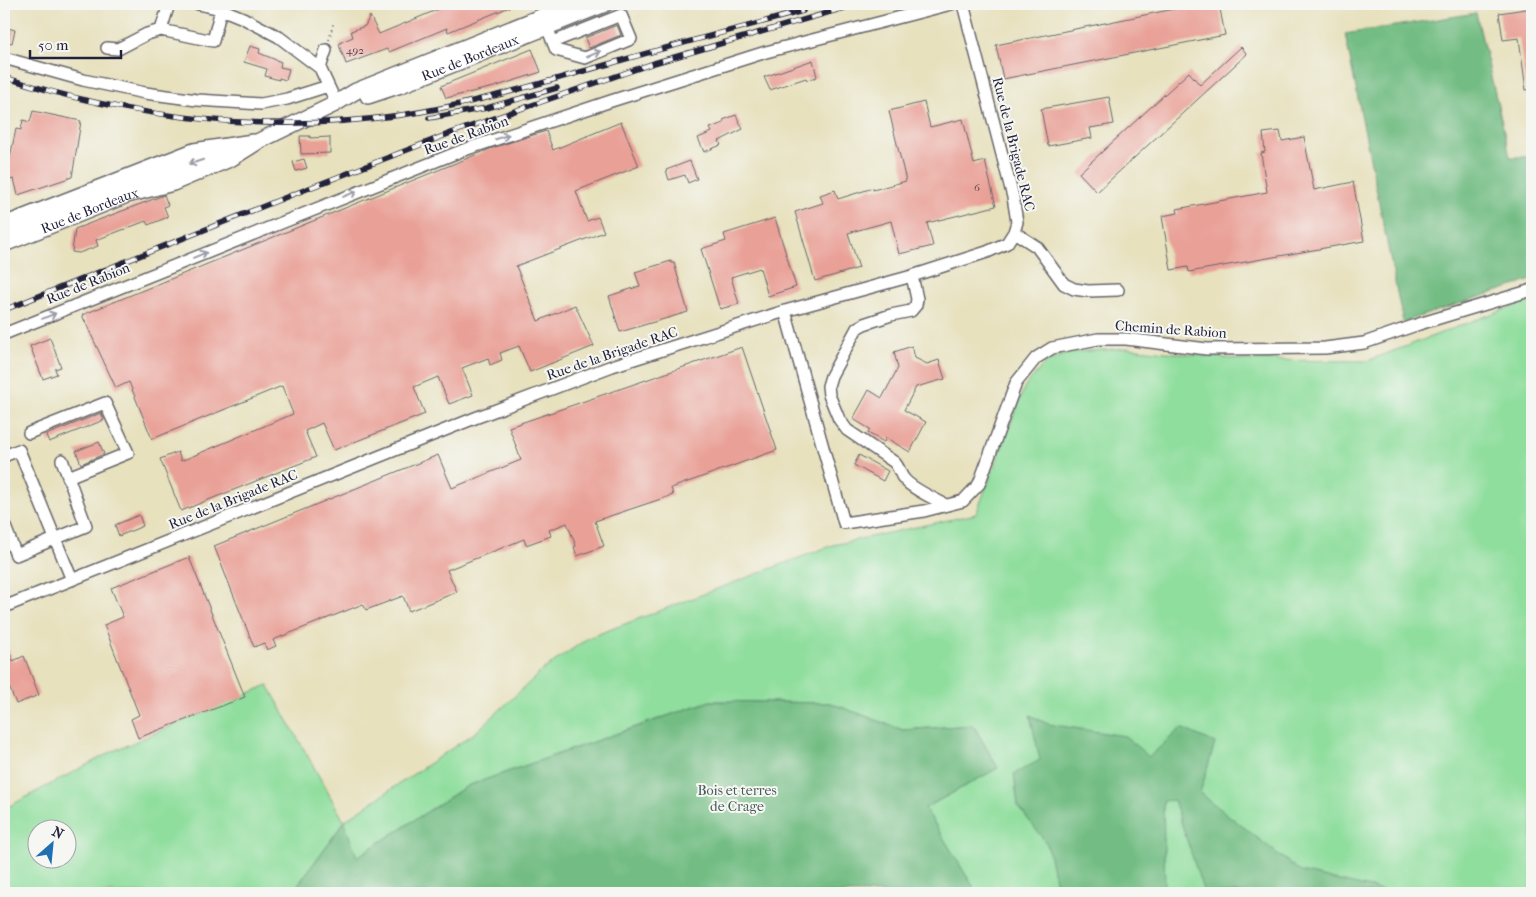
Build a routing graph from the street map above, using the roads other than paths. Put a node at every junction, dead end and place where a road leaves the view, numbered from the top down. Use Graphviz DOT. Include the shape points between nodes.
graph roads {
  1 [pos="169,4"];
  2 [pos="198,4"];
  3 [pos="573,4"];
  4 [pos="588,4"];
  5 [pos="606,4"];
  6 [pos="951,4"];
  7 [pos="963,4"];
  8 [pos="221,9"];
  9 [pos="620,10"];
  10 [pos="547,27"];
  11 [pos="161,30"];
  12 [pos="553,42"];
  13 [pos="107,48"];
  14 [pos="326,50"];
  15 [pos="4,58"];
  16 [pos="320,68"];
  17 [pos="328,86"];
  18 [pos="358,100"];
  19 [pos="333,105"];
  20 [pos="259,141"];
  21 [pos="164,179"];
  22 [pos="4,225"];
  23 [pos="1014,232"];
  24 [pos="4,235"];
  25 [pos="4,244"];
  26 [pos="912,276"];
  27 [pos="1118,290"];
  28 [pos="1532,290"];
  29 [pos="785,311"];
  30 [pos="4,334"];
  31 [pos="29,433"];
  32 [pos="4,456"];
  33 [pos="62,460"];
  34 [pos="68,477"];
  35 [pos="946,505"];
  36 [pos="4,524"];
  37 [pos="56,539"];
  38 [pos="72,580"];
  39 [pos="4,608"];
  1 -- 11 [label="street"];
  2 -- 8 [label="street"];
  3 -- 19 [label="main road, Rue de Bordeaux" via="356,91"];
  4 -- 18 [label="street" via="386,85"];
  5 -- 10 [label="main road, Rue de Bordeaux"];
  30 -- 6 [label="street, Rue de Rabion, one-way" via="461,151 757,55"];
  7 -- 23 [label="street, Rue de la Brigade RAC" via="1013,197 1017,222"];
  8 -- 11 [label="street" via="213,41"];
  8 -- 16 [label="street" via="279,38"];
  9 -- 12 [label="street"];
  12 -- 9 [label="street, one-way" via="556,50 585,58 631,39"];
  10 -- 12 [label="street"];
  10 -- 18 [label="main road, Rue de Bordeaux"];
  11 -- 13 [label="street" via="118,49"];
  14 -- 16 [label="street"];
  15 -- 17 [label="street" via="83,80 197,100 261,104"];
  16 -- 17 [label="street"];
  17 -- 19 [label="street"];
  18 -- 19 [label="main road, Rue de Bordeaux"];
  19 -- 20 [label="main road, Rue de Bordeaux"];
  20 -- 21 [label="street, one-way"];
  20 -- 21 [label="main road, Rue de Bordeaux" via="232,158 192,176"];
  20 -- 22 [label="main road, Rue de Bordeaux" via="194,151"];
  21 -- 24 [label="street"];
  21 -- 25 [label="main road, Rue de Bordeaux"];
  23 -- 26 [label="street, Rue de la Brigade RAC" via="1007,243 987,252"];
  23 -- 27 [label="street" via="1037,248 1064,284 1088,292"];
  26 -- 29 [label="street, Rue de la Brigade RAC"];
  26 -- 35 [label="street" via="916,305 911,311 857,328 831,376 829,394 847,430 894,462 912,486"];
  28 -- 35 [label="street, Chemin de Rabion" via="1364,343 1325,348 1207,349 1126,339 1098,339 1052,348 1036,358 1016,383 979,484 963,501"];
  29 -- 35 [label="street, Chemin de Rabion" via="844,523"];
  29 -- 38 [label="street, Rue de la Brigade RAC" via="612,366"];
  31 -- 34 [label="street" via="105,403 128,454"];
  32 -- 37 [label="street" via="19,450"];
  33 -- 34 [label="street"];
  34 -- 37 [label="street" via="86,526"];
  36 -- 37 [label="street" via="16,555"];
  37 -- 38 [label="street"];
  38 -- 39 [label="street, Rue de la Brigade RAC"];
}
